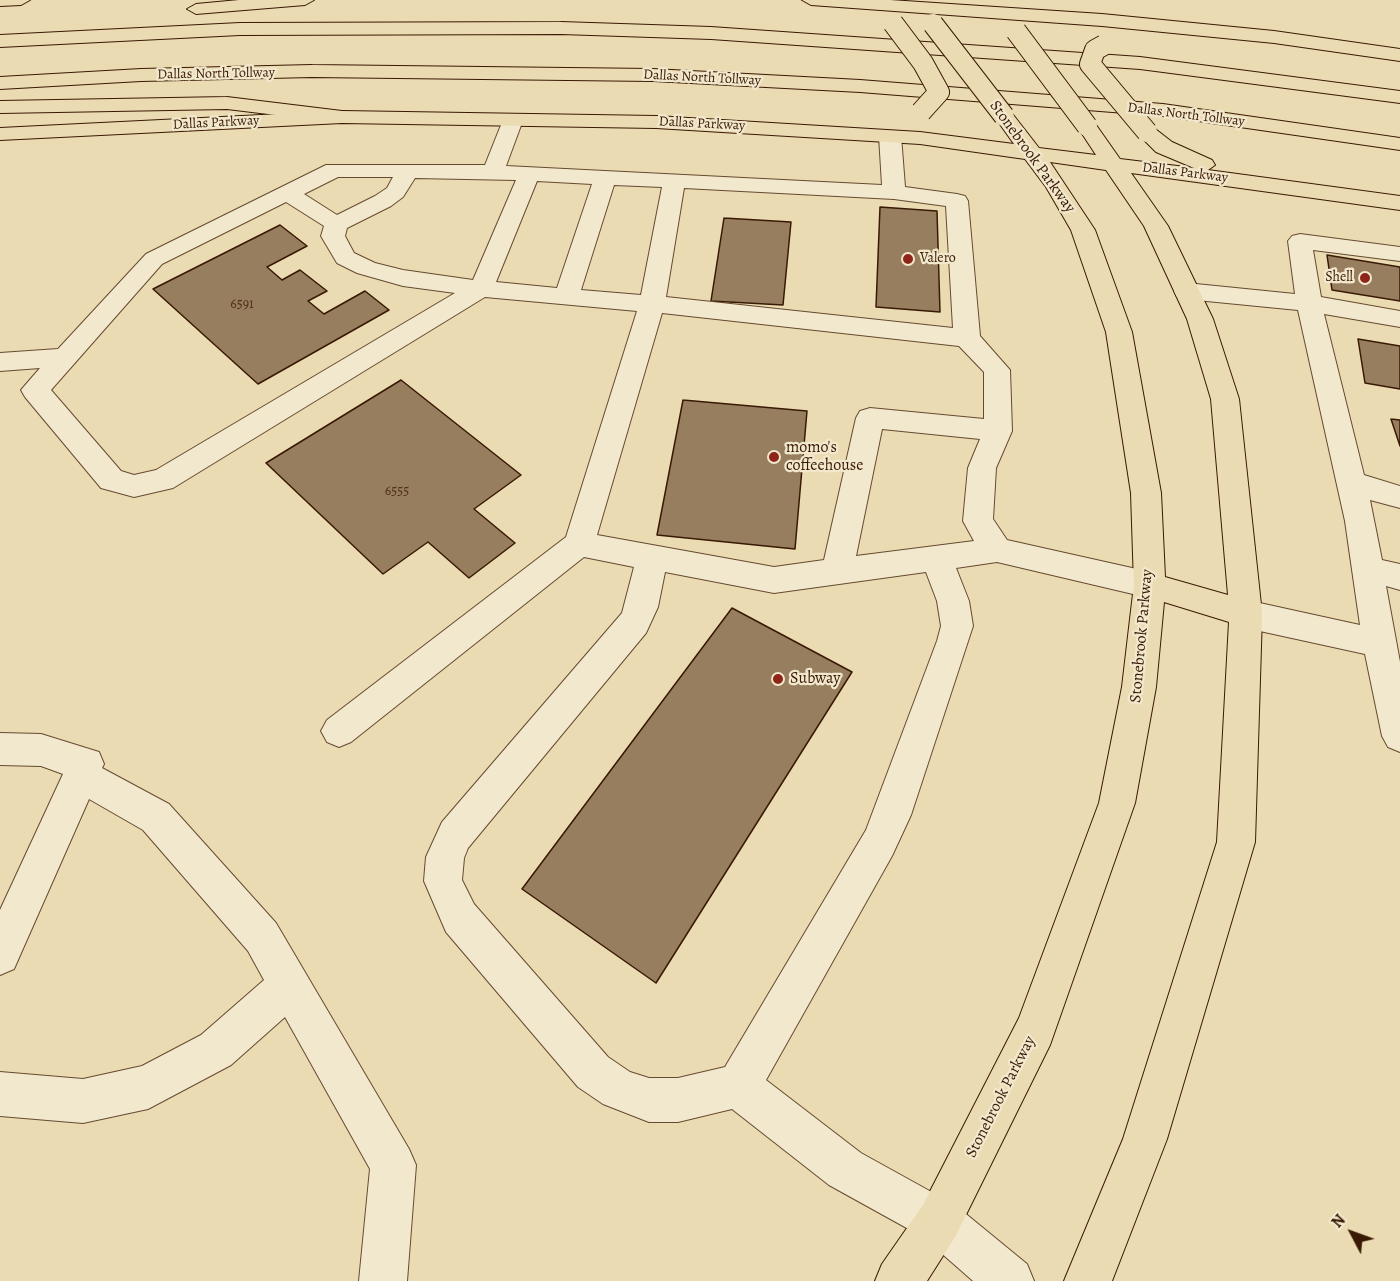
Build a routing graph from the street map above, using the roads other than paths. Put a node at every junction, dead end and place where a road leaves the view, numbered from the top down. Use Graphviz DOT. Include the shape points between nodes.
graph roads {
  1 [pos="21,0"];
  2 [pos="305,0"];
  3 [pos="811,0"];
  4 [pos="0,1"];
  5 [pos="827,1"];
  6 [pos="998,6"];
  7 [pos="172,11"];
  8 [pos="926,11"];
  9 [pos="1274,37"];
  10 [pos="0,41"];
  11 [pos="1400,55"];
  12 [pos="0,83"];
  13 [pos="1400,97"];
  14 [pos="0,107"];
  15 [pos="342,117"];
  16 [pos="513,120"];
  17 [pos="656,122"];
  18 [pos="0,134"];
  19 [pos="890,136"];
  20 [pos="1400,144"];
  21 [pos="1031,151"];
  22 [pos="1114,164"];
  23 [pos="408,171"];
  24 [pos="493,172"];
  25 [pos="529,174"];
  26 [pos="605,178"];
  27 [pos="674,181"];
  28 [pos="1290,187"];
  29 [pos="894,192"];
  30 [pos="287,193"];
  31 [pos="1400,203"];
  32 [pos="336,224"];
  33 [pos="1400,254"];
  34 [pos="481,289"];
  35 [pos="1186,291"];
  36 [pos="566,297"];
  37 [pos="1309,303"];
  38 [pos="652,304"];
  39 [pos="1400,319"];
  40 [pos="967,338"];
  41 [pos="65,357"];
  42 [pos="0,362"];
  43 [pos="998,431"];
  44 [pos="1351,483"];
  45 [pos="1400,497"];
  46 [pos="579,544"];
  47 [pos="997,550"];
  48 [pos="652,557"];
  49 [pos="936,558"];
  50 [pos="1367,569"];
  51 [pos="837,571"];
  52 [pos="1400,577"];
  53 [pos="1150,585"];
  54 [pos="1246,614"];
  55 [pos="1379,643"];
  56 [pos="339,731"];
  57 [pos="1400,736"];
  58 [pos="0,749"];
  59 [pos="81,776"];
  60 [pos="0,955"];
  61 [pos="290,984"];
  62 [pos="738,1086"];
  63 [pos="0,1094"];
  64 [pos="939,1221"];
  65 [pos="383,1281"];
  66 [pos="898,1281"];
  67 [pos="1010,1281"];
  68 [pos="1088,1281"];
  1 -- 4 [label="main road"];
  2 -- 7 [label="main road"];
  3 -- 5 [label="main road"];
  5 -- 8 [label="main road"];
  5 -- 17 [label="main road, bridge" via="866,10 893,23 939,92 921,112 874,120 714,111"];
  6 -- 8 [label="main road"];
  6 -- 9 [label="main road"];
  6 -- 22 [label="main road, bridge"];
  8 -- 21 [label="main road, Stonebrook Parkway, bridge"];
  9 -- 11 [label="main road"];
  9 -- 28 [label="main road, bridge" via="1220,44 1123,38 1095,50 1090,64 1164,147 1198,164"];
  10 -- 13 [label="main road" via="240,29 561,28 711,33 1140,63"];
  12 -- 20 [label="main road, Dallas North Tollway" via="312,71 653,75 861,86 1163,111"];
  14 -- 15 [label="main road" via="227,103"];
  15 -- 16 [label="main road, Dallas Parkway"];
  15 -- 18 [label="main road, Dallas Parkway"];
  16 -- 17 [label="main road, Dallas Parkway"];
  16 -- 24 [label="street"];
  17 -- 19 [label="main road, Dallas Parkway"];
  19 -- 21 [label="main road, Dallas Parkway"];
  19 -- 29 [label="street"];
  21 -- 22 [label="main road, Dallas Parkway"];
  21 -- 53 [label="main road, Stonebrook Parkway" via="1083,230 1119,332 1146,493"];
  22 -- 28 [label="main road, Dallas Parkway"];
  22 -- 35 [label="main road" via="1156,226"];
  23 -- 24 [label="street"];
  23 -- 30 [label="street" via="334,170"];
  23 -- 32 [label="street" via="395,192 383,201"];
  24 -- 25 [label="street"];
  25 -- 26 [label="street"];
  25 -- 34 [label="street"];
  26 -- 27 [label="street"];
  26 -- 36 [label="street"];
  27 -- 29 [label="street"];
  27 -- 38 [label="street"];
  28 -- 31 [label="main road, Dallas Parkway"];
  29 -- 40 [label="street" via="957,201"];
  30 -- 32 [label="street"];
  30 -- 41 [label="street" via="153,259"];
  32 -- 34 [label="street" via="333,236 345,258 366,268 403,278"];
  33 -- 37 [label="street" via="1301,240"];
  34 -- 36 [label="street"];
  34 -- 41 [label="street" via="163,480 134,486 111,480 35,390"];
  35 -- 37 [label="street"];
  35 -- 54 [label="main road" via="1200,319 1225,399"];
  36 -- 38 [label="street"];
  37 -- 39 [label="street"];
  37 -- 44 [label="street"];
  38 -- 40 [label="street"];
  38 -- 46 [label="street"];
  40 -- 43 [label="street" via="997,370"];
  41 -- 42 [label="street"];
  43 -- 47 [label="street" via="982,468 978,520"];
  43 -- 51 [label="street" via="870,418"];
  44 -- 45 [label="street"];
  44 -- 50 [label="street"];
  46 -- 48 [label="street"];
  46 -- 56 [label="street"];
  47 -- 49 [label="street"];
  47 -- 53 [label="street"];
  48 -- 51 [label="street" via="774,580"];
  48 -- 62 [label="street" via="642,607 634,623 455,834 445,857 443,881 460,918 593,1072 618,1089 649,1100 678,1100"];
  49 -- 51 [label="street"];
  49 -- 62 [label="street" via="956,611 954,641 892,814"];
  50 -- 52 [label="street"];
  50 -- 55 [label="street"];
  53 -- 54 [label="main road"];
  53 -- 64 [label="main road, Stonebrook Parkway" via="1139,687 1117,803 1035,1030"];
  54 -- 55 [label="street"];
  54 -- 68 [label="main road" via="1236,842 1145,1139"];
  55 -- 57 [label="street"];
  58 -- 59 [label="street" via="41,750 86,764"];
  59 -- 60 [label="street"];
  59 -- 61 [label="street" via="156,817 262,937"];
  61 -- 63 [label="street" via="216,1050 148,1087 82,1101"];
  61 -- 65 [label="street" via="393,1165"];
  62 -- 64 [label="street" via="845,1169"];
  64 -- 66 [label="main road, Stonebrook Parkway"];
  64 -- 67 [label="street"];
}
